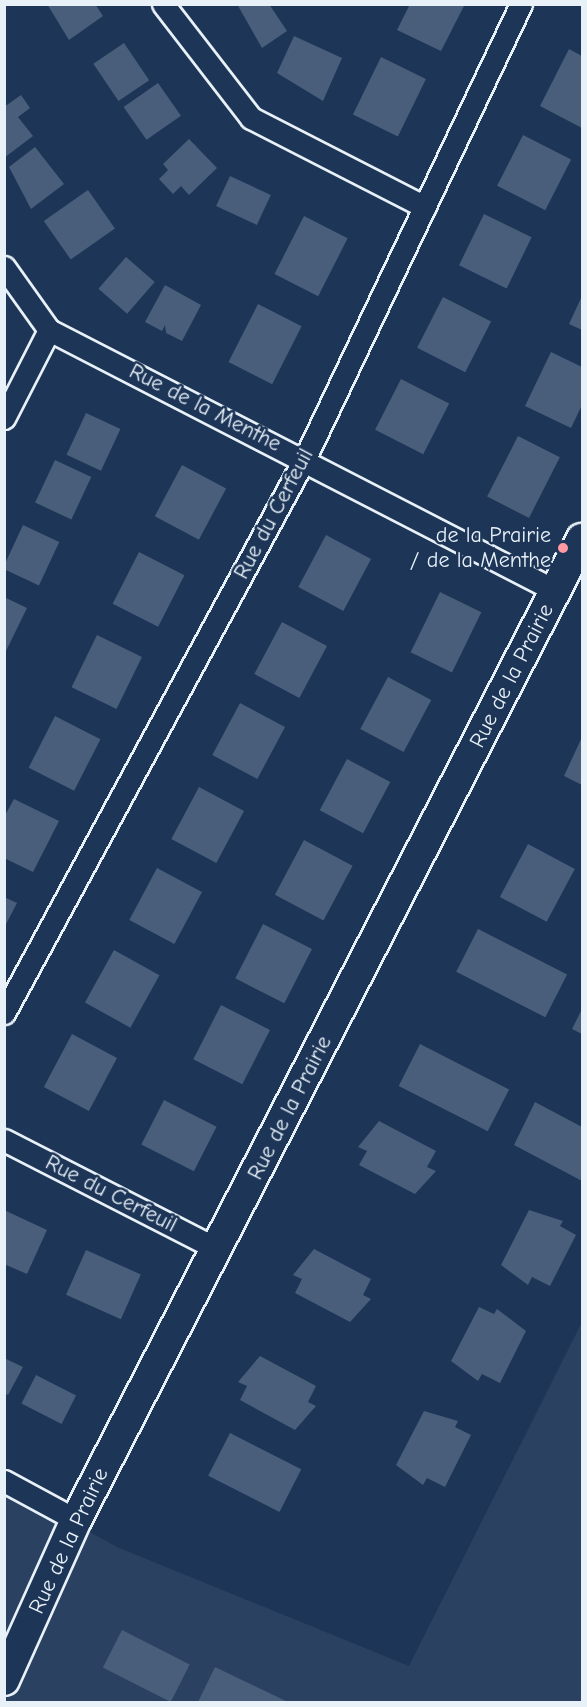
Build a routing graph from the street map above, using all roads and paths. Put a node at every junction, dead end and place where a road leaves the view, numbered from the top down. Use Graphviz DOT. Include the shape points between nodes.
graph roads {
  1 [pos="163,4"];
  2 [pos="521,4"];
  3 [pos="425,207"];
  4 [pos="4,267"];
  5 [pos="49,330"];
  6 [pos="4,418"];
  7 [pos="305,459"];
  8 [pos="582,539"];
  9 [pos="556,591"];
  10 [pos="4,1013"];
  11 [pos="4,1140"];
  12 [pos="217,1249"];
  13 [pos="4,1481"];
  14 [pos="76,1520"];
  15 [pos="4,1680"];
  1 -- 3 [label="street" via="251,118"];
  2 -- 3 [label="street, Rue du Cerfeuil"];
  3 -- 7 [label="street, Rue du Cerfeuil"];
  4 -- 5 [label="street, Rue de la Menthe"];
  5 -- 6 [label="street"];
  5 -- 7 [label="street, Rue de la Menthe"];
  7 -- 9 [label="street, Rue de la Menthe"];
  7 -- 10 [label="street, Rue du Cerfeuil"];
  8 -- 9 [label="street, Rue de la Prairie"];
  9 -- 12 [label="street, Rue de la Prairie"];
  11 -- 12 [label="street, Rue du Cerfeuil"];
  12 -- 14 [label="street, Rue de la Prairie"];
  13 -- 14 [label="street"];
  14 -- 15 [label="street, Rue de la Prairie"];
}
